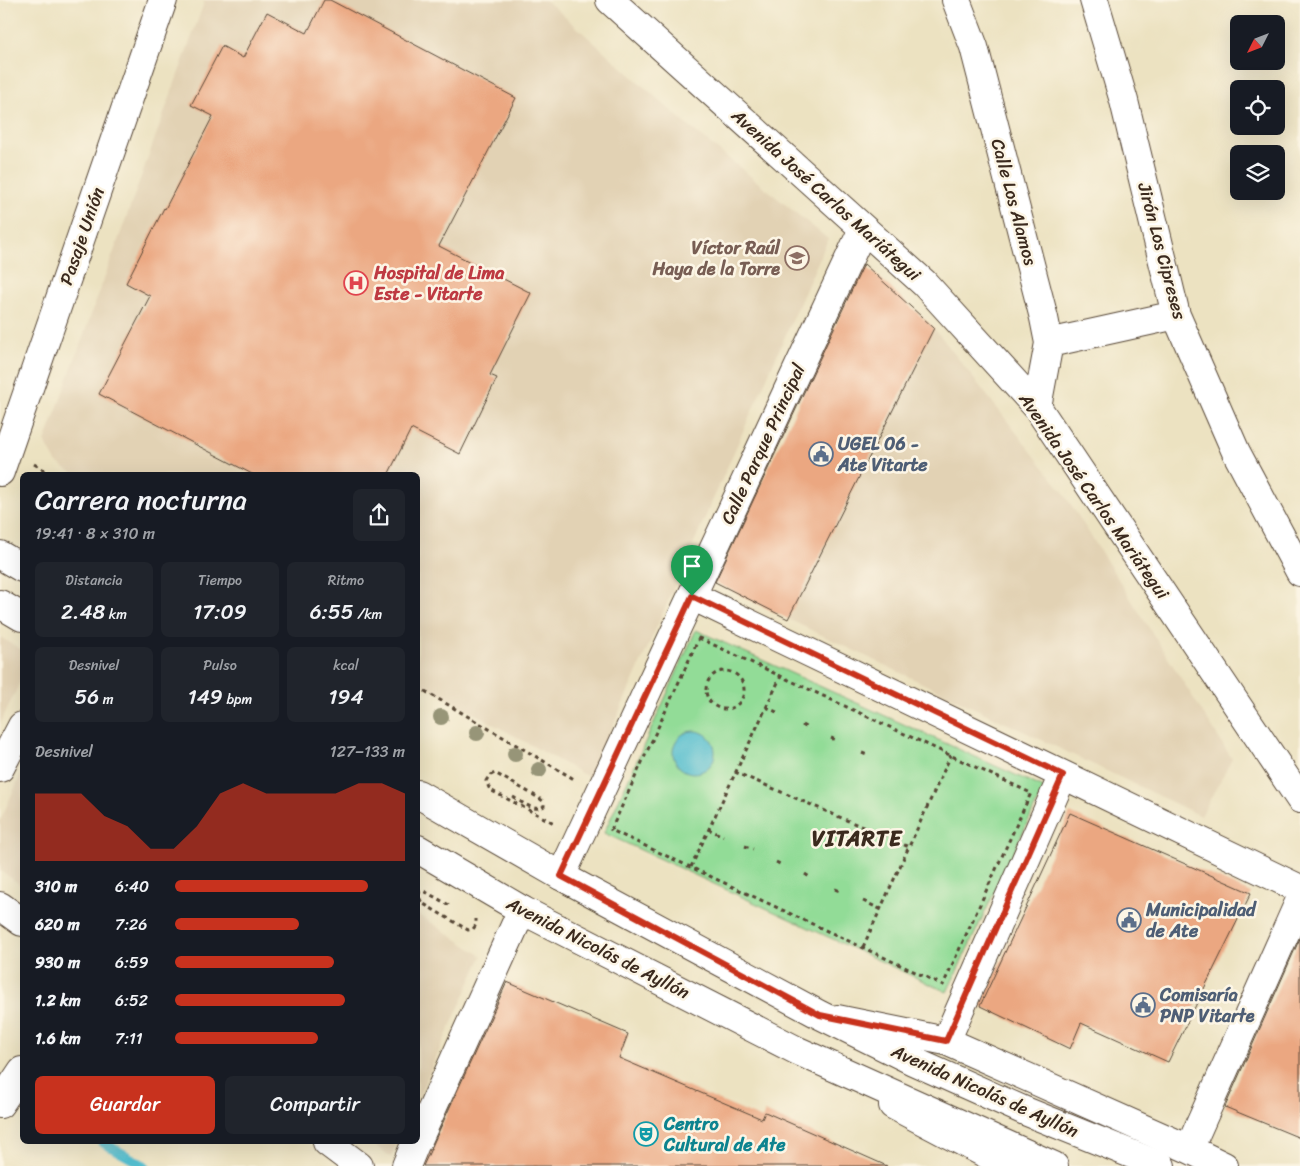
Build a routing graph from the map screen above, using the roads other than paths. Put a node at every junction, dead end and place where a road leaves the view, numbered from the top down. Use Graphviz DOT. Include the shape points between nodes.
graph roads {
  1 [pos="163,0"];
  2 [pos="610,0"];
  3 [pos="956,0"];
  4 [pos="1094,0"];
  5 [pos="863,228"];
  6 [pos="1176,315"];
  7 [pos="1049,343"];
  8 [pos="1037,407"];
  9 [pos="0,472"];
  10 [pos="0,555"];
  11 [pos="20,567"];
  12 [pos="1300,572"];
  13 [pos="692,596"];
  14 [pos="0,604"];
  15 [pos="20,616"];
  16 [pos="20,730"];
  17 [pos="0,768"];
  18 [pos="1063,775"];
  19 [pos="420,795"];
  20 [pos="1300,799"];
  21 [pos="420,849"];
  22 [pos="561,876"];
  23 [pos="1300,889"];
  24 [pos="1300,900"];
  25 [pos="0,906"];
  26 [pos="522,910"];
  27 [pos="20,921"];
  28 [pos="820,1015"];
  29 [pos="946,1041"];
  30 [pos="798,1051"];
  31 [pos="20,1074"];
  32 [pos="0,1104"];
  33 [pos="420,1134"];
  34 [pos="330,1144"];
  35 [pos="416,1144"];
  36 [pos="1189,1149"];
  37 [pos="360,1166"];
  38 [pos="406,1166"];
  39 [pos="1009,1166"];
  40 [pos="1054,1166"];
  41 [pos="1161,1166"];
  42 [pos="1224,1166"];
  1 -- 9 [label="street, Pasaje Unión"];
  2 -- 5 [label="street, Avenida José Carlos Mariátegui"];
  3 -- 7 [label="street, Calle Los Alamos" via="974,47"];
  4 -- 6 [label="street, Jirón Los Cipreses" via="1124,101"];
  5 -- 8 [label="street, Avenida José Carlos Mariátegui" via="924,283"];
  5 -- 13 [label="street, Calle Parque Principal"];
  6 -- 7 [label="street"];
  6 -- 12 [label="street, Jirón Los Cipreses" via="1236,452"];
  7 -- 8 [label="street, Calle Los Alamos"];
  8 -- 20 [label="street, Avenida José Carlos Mariátegui"];
  10 -- 11 [label="street"];
  13 -- 18 [label="street"];
  13 -- 22 [label="street, Calle Parque Principal"];
  14 -- 15 [label="street"];
  16 -- 17 [label="street"];
  18 -- 23 [label="street"];
  18 -- 29 [label="street"];
  19 -- 22 [label="street, Avenida Nicolás de Ayllón"];
  21 -- 26 [label="street, Avenida Nicolás de Ayllón"];
  22 -- 28 [label="street, Avenida Nicolás de Ayllón"];
  24 -- 36 [label="street"];
  25 -- 27 [label="street"];
  26 -- 30 [label="street, Avenida Nicolás de Ayllón"];
  26 -- 33 [label="street"];
  28 -- 29 [label="street"];
  28 -- 41 [label="street, Avenida Nicolás de Ayllón" via="1025,1111"];
  29 -- 36 [label="street"];
  30 -- 39 [label="street" via="924,1123"];
  30 -- 40 [label="street, Avenida Nicolás de Ayllón"];
  31 -- 32 [label="street"];
  34 -- 37 [label="street"];
  35 -- 38 [label="street"];
  36 -- 42 [label="street"];
}
